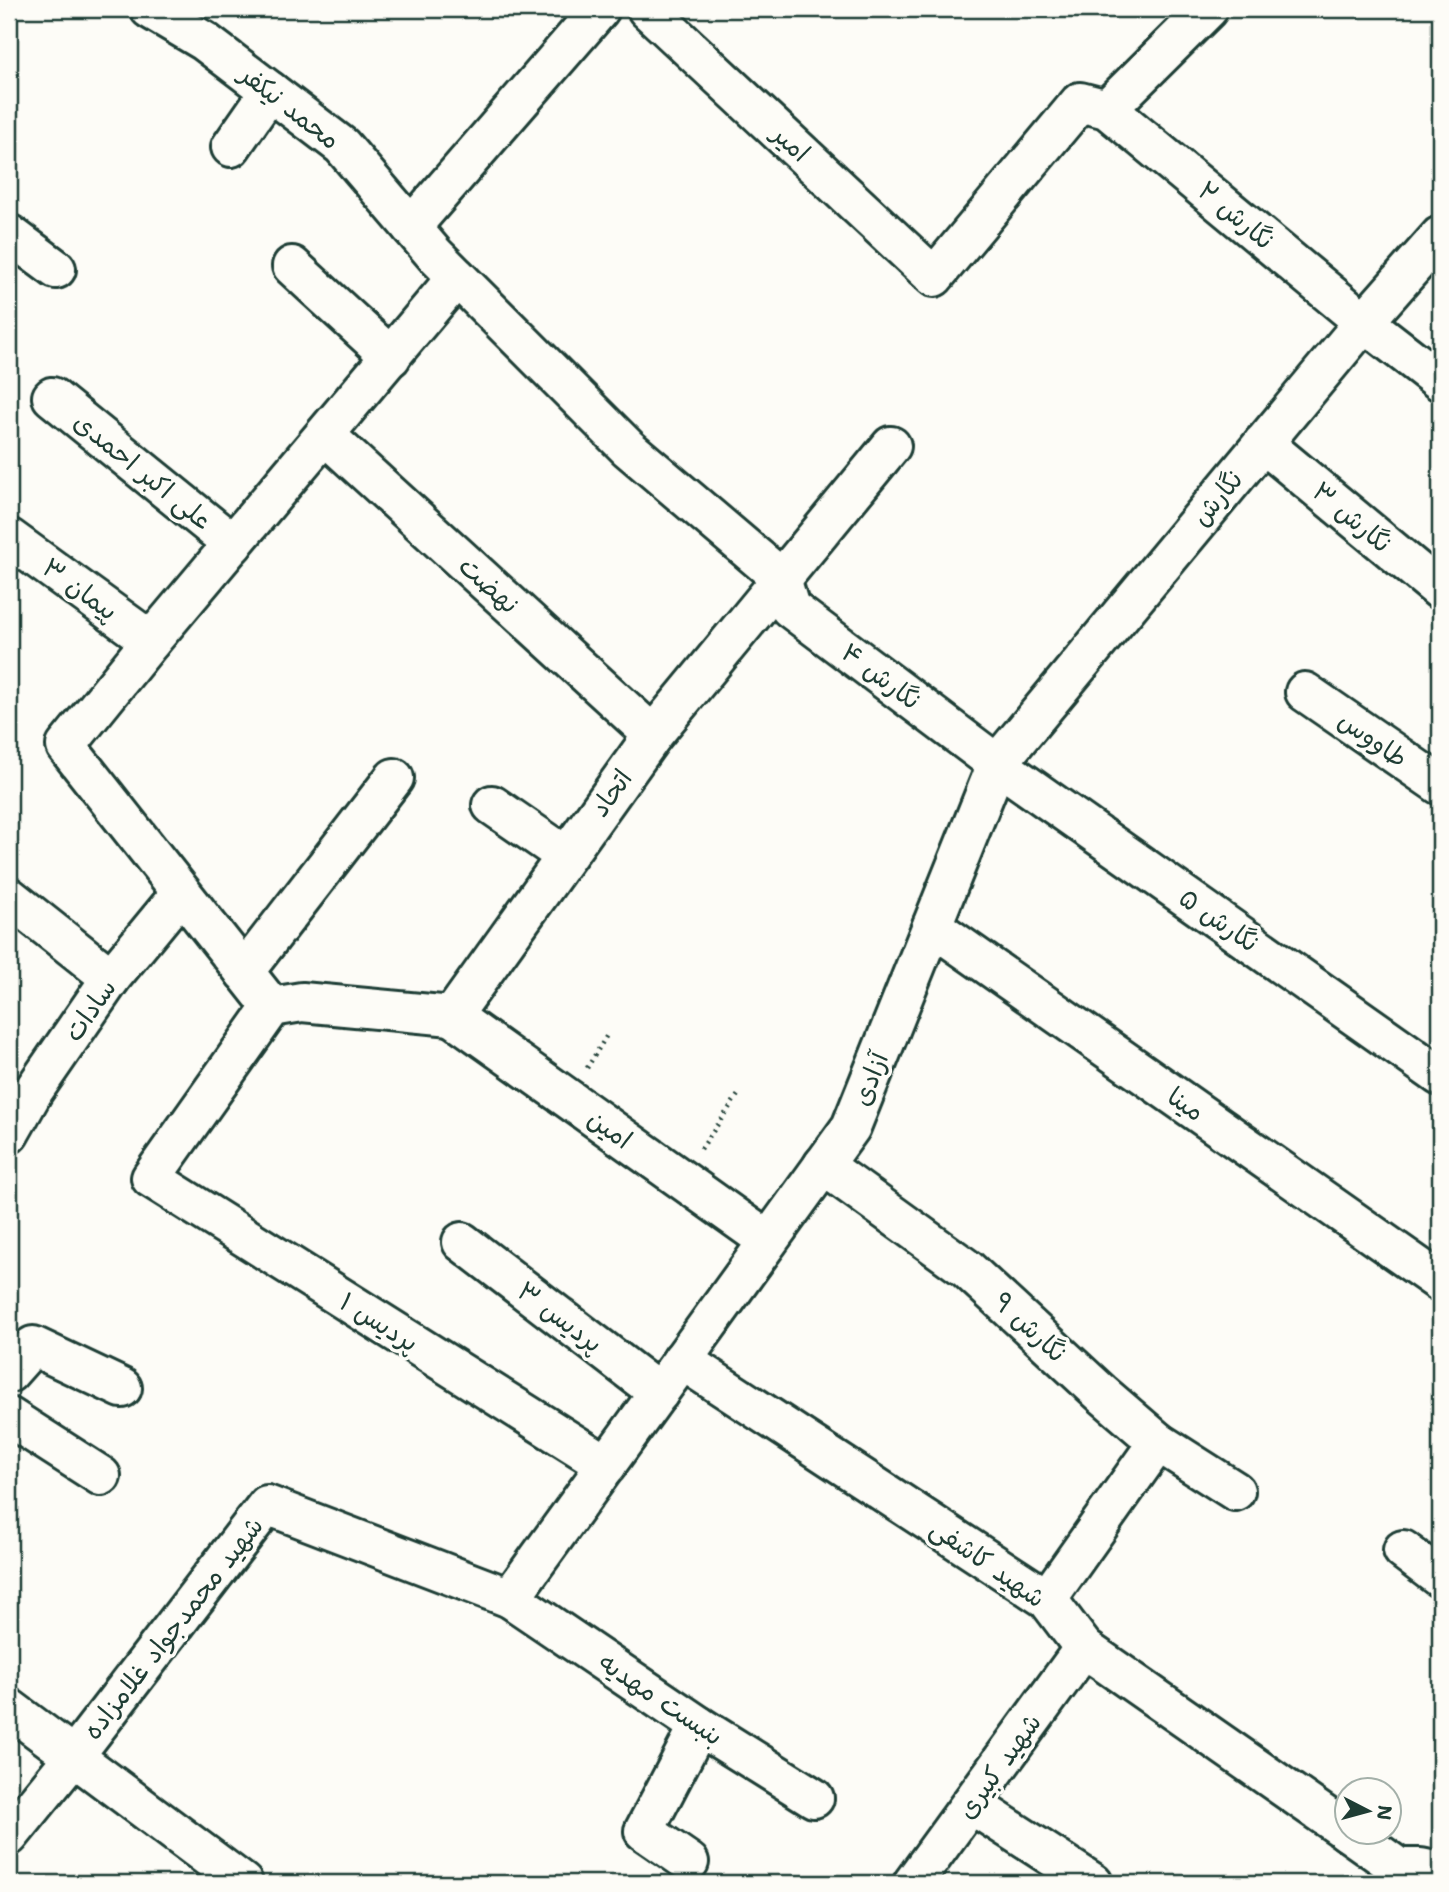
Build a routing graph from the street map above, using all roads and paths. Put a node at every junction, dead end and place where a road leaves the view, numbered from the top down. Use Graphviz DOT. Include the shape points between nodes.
graph roads {
  1 [pos="150,9"];
  2 [pos="600,9"];
  3 [pos="1208,9"];
  4 [pos="670,16"];
  5 [pos="270,91"];
  6 [pos="1107,109"];
  7 [pos="231,147"];
  8 [pos="411,227"];
  9 [pos="9,234"];
  10 [pos="1440,236"];
  11 [pos="292,266"];
  12 [pos="56,269"];
  13 [pos="457,277"];
  14 [pos="1364,322"];
  15 [pos="391,357"];
  16 [pos="1440,381"];
  17 [pos="52,397"];
  18 [pos="325,435"];
  19 [pos="1263,443"];
  20 [pos="891,446"];
  21 [pos="9,538"];
  22 [pos="233,544"];
  23 [pos="781,578"];
  24 [pos="1440,590"];
  25 [pos="151,641"];
  26 [pos="1306,692"];
  27 [pos="653,735"];
  28 [pos="997,764"];
  29 [pos="394,778"];
  30 [pos="1440,785"];
  31 [pos="492,804"];
  32 [pos="566,856"];
  33 [pos="181,893"];
  34 [pos="9,897"];
  35 [pos="932,926"];
  36 [pos="244,972"];
  37 [pos="111,978"];
  38 [pos="272,1007"];
  39 [pos="452,1016"];
  40 [pos="1440,1076"];
  41 [pos="740,1092"];
  42 [pos="9,1134"];
  43 [pos="823,1165"];
  44 [pos="681,1179"];
  45 [pos="768,1241"];
  46 [pos="462,1242"];
  47 [pos="1440,1282"];
  48 [pos="21,1360"];
  49 [pos="682,1360"];
  50 [pos="122,1388"];
  51 [pos="659,1393"];
  52 [pos="9,1417"];
  53 [pos="1158,1442"];
  54 [pos="607,1465"];
  55 [pos="101,1476"];
  56 [pos="1235,1491"];
  57 [pos="1403,1550"];
  58 [pos="1440,1578"];
  59 [pos="510,1598"];
  60 [pos="1047,1600"];
  61 [pos="1084,1648"];
  62 [pos="9,1708"];
  63 [pos="699,1726"];
  64 [pos="74,1756"];
  65 [pos="814,1798"];
  66 [pos="971,1804"];
  67 [pos="1334,1822"];
  68 [pos="9,1836"];
  69 [pos="1373,1846"];
  70 [pos="689,1862"];
  71 [pos="1418,1871"];
  72 [pos="243,1883"];
  73 [pos="913,1883"];
  74 [pos="1093,1883"];
  1 -- 5 [label="street, محمد نیکفر" via="204,41"];
  2 -- 8 [label="street"];
  3 -- 6 [label="street"];
  4 -- 6 [label="street, امیر" via="934,277 1080,102"];
  5 -- 7 [label="street"];
  5 -- 8 [label="street, محمد نیکفر" via="342,146"];
  6 -- 14 [label="street, نگارش ۲"];
  8 -- 13 [label="street, محمد نیکفر"];
  9 -- 12 [label="street"];
  10 -- 14 [label="street, نگارش"];
  11 -- 15 [label="street"];
  13 -- 15 [label="street"];
  13 -- 23 [label="street, محمد نیکفر" via="628,448"];
  14 -- 16 [label="street, نگارش ۲"];
  14 -- 19 [label="street, نگارش"];
  15 -- 18 [label="street"];
  17 -- 22 [label="street, علی اکبر احمدی"];
  18 -- 22 [label="street"];
  18 -- 27 [label="street, نهضت"];
  19 -- 24 [label="street, نگارش ۳"];
  19 -- 28 [label="street, نگارش"];
  20 -- 23 [label="street, اتحاد"];
  21 -- 25 [label="street, پیمان ۳"];
  22 -- 25 [label="street"];
  23 -- 27 [label="street, اتحاد"];
  23 -- 28 [label="street, نگارش ۴" via="790,608"];
  25 -- 33 [label="street" via="66,746"];
  26 -- 30 [label="street, طاووس"];
  27 -- 32 [label="street, اتحاد"];
  28 -- 35 [label="street, آزادی"];
  28 -- 40 [label="street, نگارش ۵"];
  29 -- 36 [label="street"];
  31 -- 32 [label="street"];
  32 -- 39 [label="street, اتحاد"];
  33 -- 36 [label="street"];
  33 -- 37 [label="street, سادات"];
  34 -- 37 [label="street"];
  35 -- 43 [label="street, آزادی" via="851,1128"];
  35 -- 47 [label="street, مینا"];
  36 -- 38 [label="street"];
  37 -- 42 [label="street, سادات"];
  38 -- 39 [label="street" via="302,1002"];
  38 -- 54 [label="street, پردیس ۱" via="151,1178"];
  39 -- 44 [label="street, امین"];
  41 -- 44 [label="path"];
  43 -- 45 [label="street, آزادی"];
  43 -- 53 [label="street, نگارش ۹" via="967,1269"];
  44 -- 45 [label="street, امین"];
  45 -- 49 [label="street, آزادی"];
  46 -- 51 [label="street, پردیس ۳"];
  48 -- 50 [label="street"];
  49 -- 51 [label="street"];
  49 -- 60 [label="street, شهید کاشفی"];
  51 -- 54 [label="street"];
  52 -- 55 [label="street"];
  53 -- 56 [label="street, نگارش ۹"];
  53 -- 60 [label="street"];
  54 -- 59 [label="street"];
  57 -- 58 [label="street"];
  59 -- 63 [label="street, بنبست مهدیه"];
  59 -- 64 [label="street, شهید محمدجواد غلامزاده" via="267,1505"];
  60 -- 61 [label="street, شهید کاشفی"];
  61 -- 66 [label="street, شهید کبیری"];
  61 -- 67 [label="street, شهید کاشفی"];
  62 -- 64 [label="street"];
  63 -- 65 [label="street, بنبست مهدیه"];
  63 -- 70 [label="street" via="644,1831"];
  64 -- 68 [label="street"];
  64 -- 72 [label="street"];
  66 -- 73 [label="street, شهید کبیری"];
  66 -- 74 [label="street"];
  69 -- 71 [label="street, شهید کاشفی"];
}
